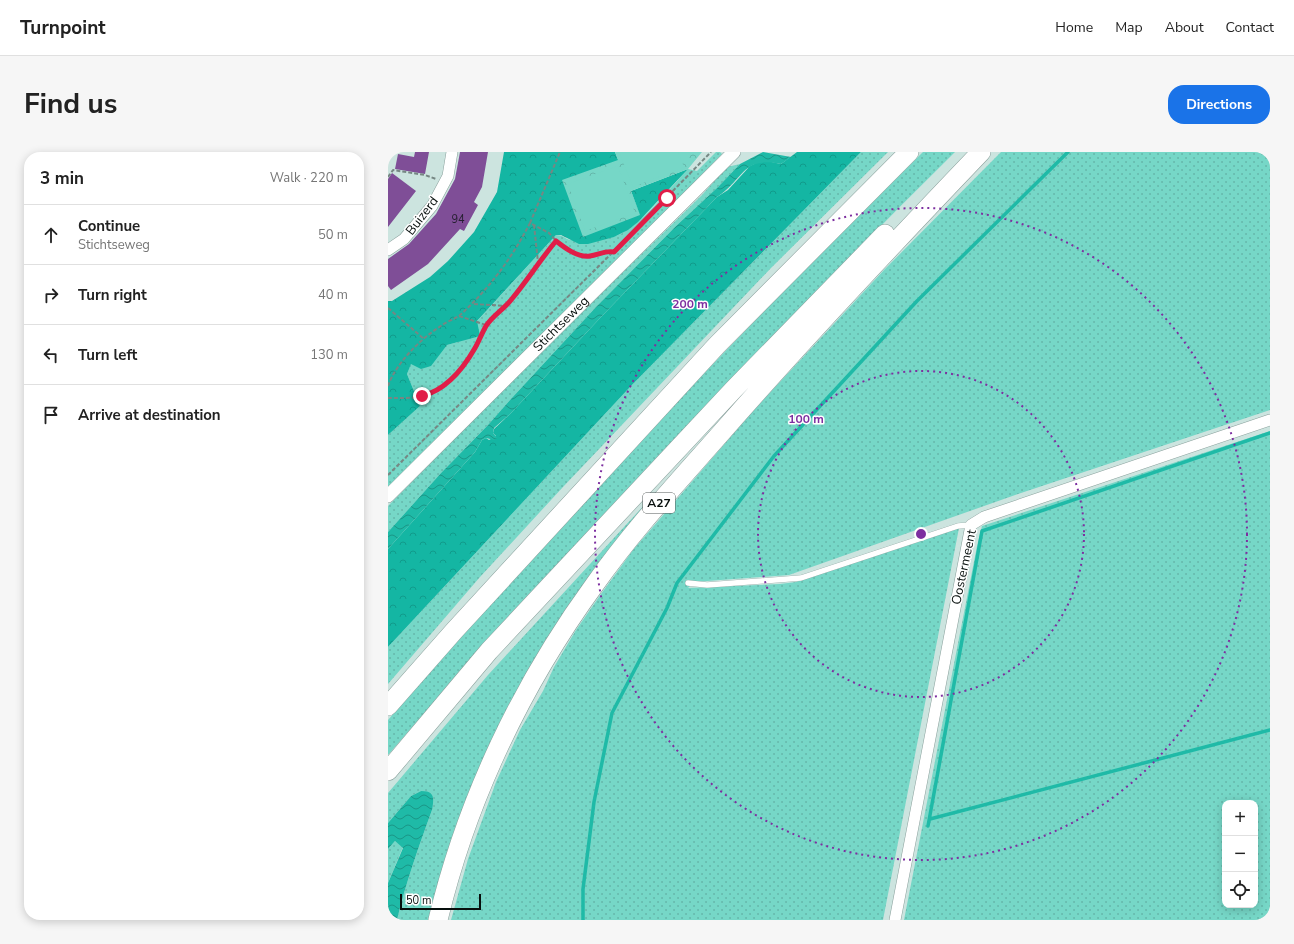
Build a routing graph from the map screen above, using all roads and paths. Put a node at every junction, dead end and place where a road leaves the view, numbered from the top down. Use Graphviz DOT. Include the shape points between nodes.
graph roads {
  1 [pos="452,152"];
  2 [pos="560,152"];
  3 [pos="711,152"];
  4 [pos="734,152"];
  5 [pos="909,152"];
  6 [pos="969,152"];
  7 [pos="981,152"];
  8 [pos="388,177"];
  9 [pos="444,184"];
  10 [pos="530,223"];
  11 [pos="534,225"];
  12 [pos="556,241"];
  13 [pos="388,250"];
  14 [pos="614,252"];
  15 [pos="538,263"];
  16 [pos="473,304"];
  17 [pos="506,306"];
  18 [pos="388,308"];
  19 [pos="459,316"];
  20 [pos="486,325"];
  21 [pos="424,339"];
  22 [pos="388,386"];
  23 [pos="388,398"];
  24 [pos="1270,420"];
  25 [pos="388,475"];
  26 [pos="388,496"];
  27 [pos="971,525"];
  28 [pos="688,583"];
  29 [pos="388,706"];
  30 [pos="388,771"];
  31 [pos="438,920"];
  32 [pos="895,920"];
  1 -- 9 [label="street, Buizerd"];
  2 -- 10 [label="path"];
  3 -- 14 [label="path, Stichtseweg"];
  4 -- 26 [label="street, Stichtseweg"];
  5 -- 29 [label="highway" via="717,345 454,630"];
  6 -- 30 [label="highway, A27" via="881,238 712,413 489,651"];
  7 -- 31 [label="highway, A27" via="757,391 637,530 584,599 548,654 502,740 470,816"];
  8 -- 9 [label="path" via="395,170 425,175"];
  9 -- 13 [label="street, Buizerd" via="428,212 404,239"];
  10 -- 11 [label="path"];
  10 -- 16 [label="path" via="518,246"];
  11 -- 12 [label="path" via="549,233"];
  11 -- 15 [label="path"];
  12 -- 14 [label="path" via="572,252 589,257"];
  12 -- 15 [label="path"];
  14 -- 25 [label="path, Stichtseweg"];
  15 -- 17 [label="path"];
  16 -- 17 [label="path"];
  16 -- 19 [label="path"];
  17 -- 20 [label="path"];
  18 -- 21 [label="path"];
  19 -- 20 [label="path"];
  19 -- 21 [label="path"];
  20 -- 23 [label="path" via="466,363 440,389 422,396"];
  21 -- 22 [label="path" via="399,366"];
  24 -- 27 [label="street, Oostermeent" via="984,517"];
  27 -- 28 [label="lane" via="958,526 801,578 707,585"];
  27 -- 32 [label="street, Oostermeent"];
}
